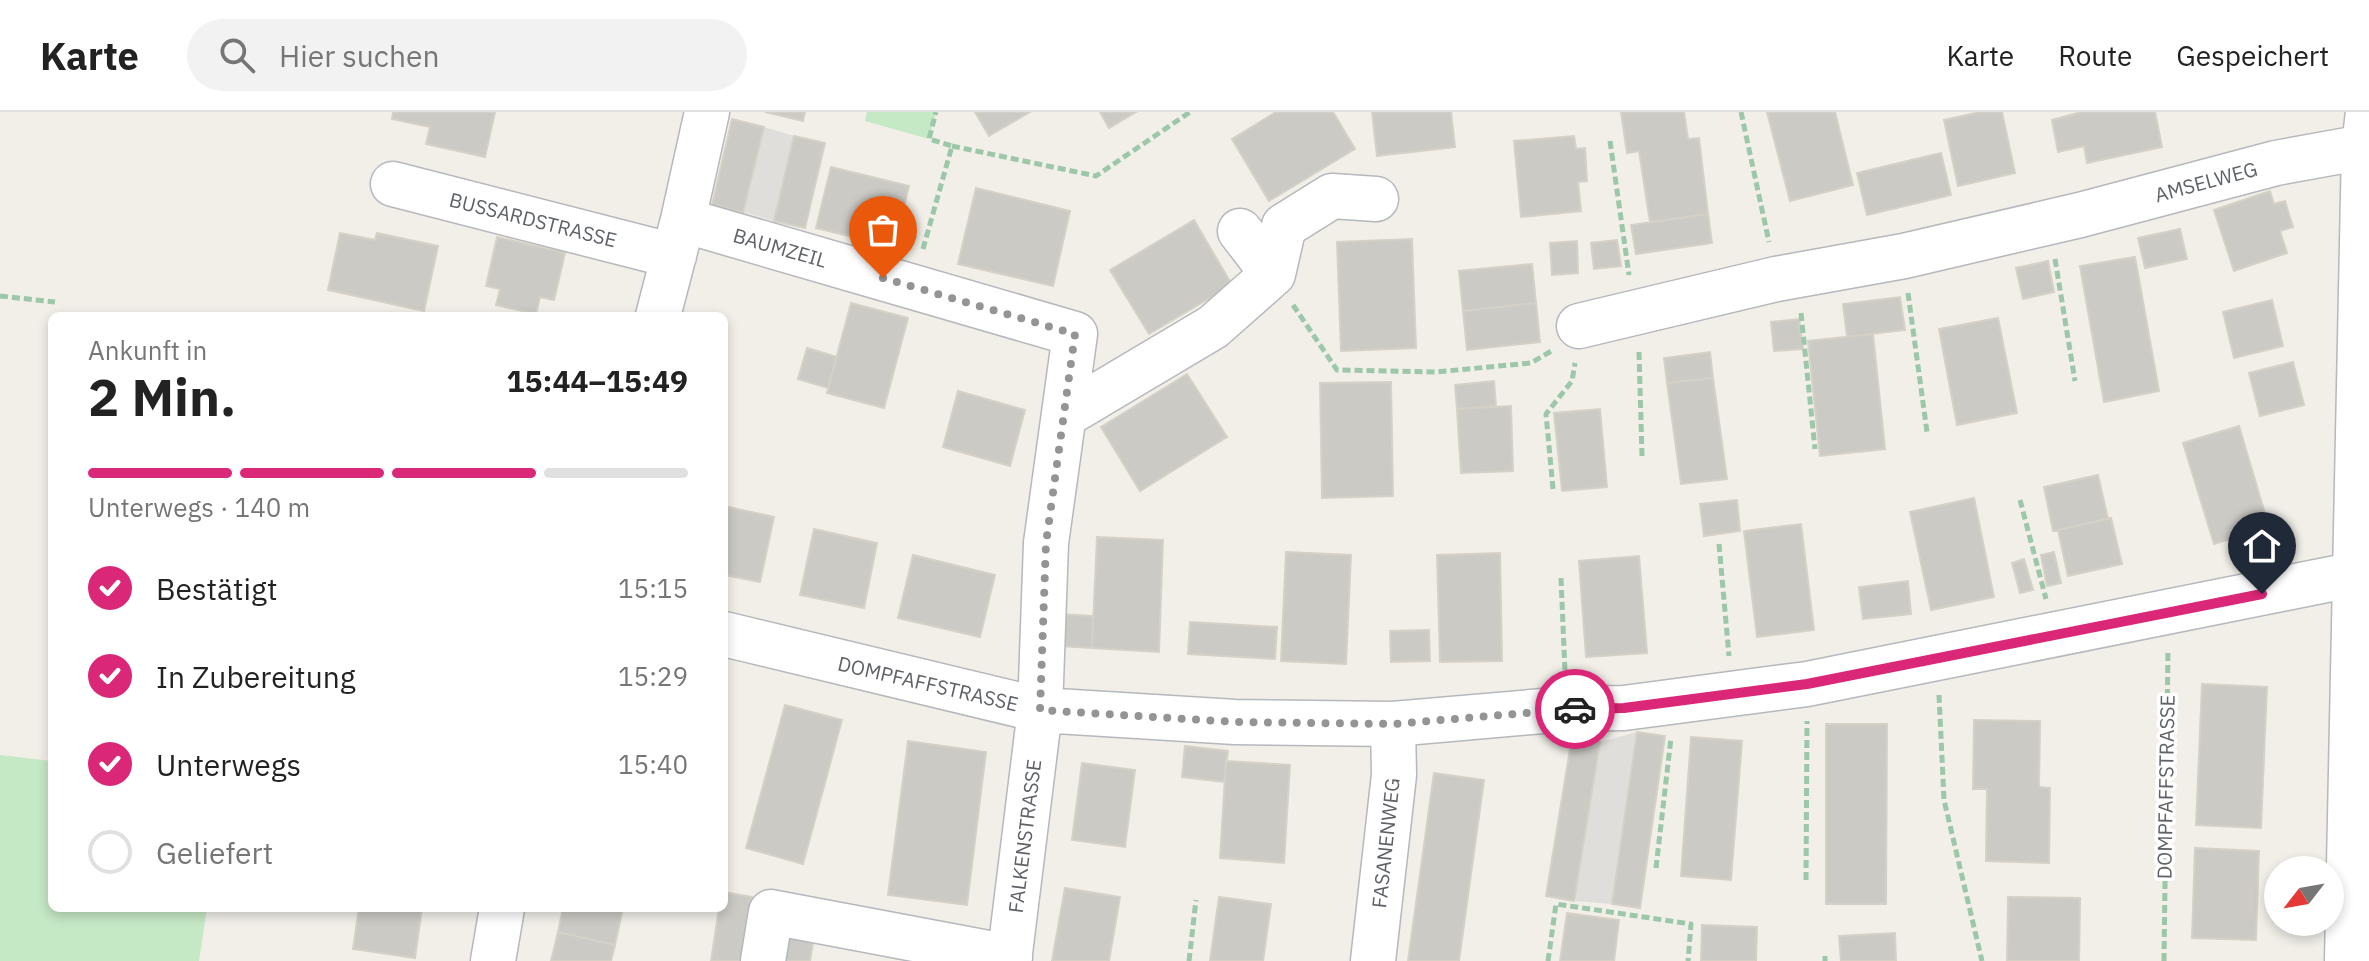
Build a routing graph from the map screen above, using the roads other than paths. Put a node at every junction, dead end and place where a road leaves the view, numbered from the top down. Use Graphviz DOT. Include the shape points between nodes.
graph roads {
  1 [pos="707,112"];
  2 [pos="2366,129"];
  3 [pos="393,184"];
  4 [pos="1376,199"];
  5 [pos="1240,231"];
  6 [pos="679,238"];
  7 [pos="1273,274"];
  8 [pos="659,312"];
  9 [pos="1581,325"];
  10 [pos="1065,415"];
  11 [pos="2356,574"];
  12 [pos="728,635"];
  13 [pos="1040,710"];
  14 [pos="1393,724"];
  15 [pos="898,910"];
  16 [pos="501,912"];
  17 [pos="1011,950"];
  18 [pos="493,961"];
  19 [pos="763,961"];
  20 [pos="1373,961"];
  21 [pos="2347,961"];
  1 -- 6 [label="street"];
  2 -- 9 [label="street, AMSELWEG" via="2276,163 2049,222"];
  2 -- 11 [label="street"];
  3 -- 6 [label="street, BUSSARDSTRASSE"];
  4 -- 7 [label="street" via="1332,196 1284,226"];
  5 -- 7 [label="street"];
  6 -- 8 [label="street"];
  6 -- 10 [label="street, BAUMZEIL" via="912,286 1075,334"];
  7 -- 10 [label="street" via="1218,337"];
  10 -- 13 [label="street, BAUMZEIL" via="1046,543"];
  11 -- 14 [label="street, DOMPFAFFSTRASSE" via="1807,684 1624,708"];
  11 -- 21 [label="street"];
  12 -- 13 [label="street, DOMPFAFFSTRASSE"];
  13 -- 14 [label="street, DOMPFAFFSTRASSE" via="1235,722"];
  13 -- 17 [label="street, FALKENSTRASSE"];
  14 -- 20 [label="street, FASANENWEG" via="1394,775"];
  15 -- 17 [label="street"];
  16 -- 18 [label="street"];
  17 -- 19 [label="street" via="771,912"];
}
